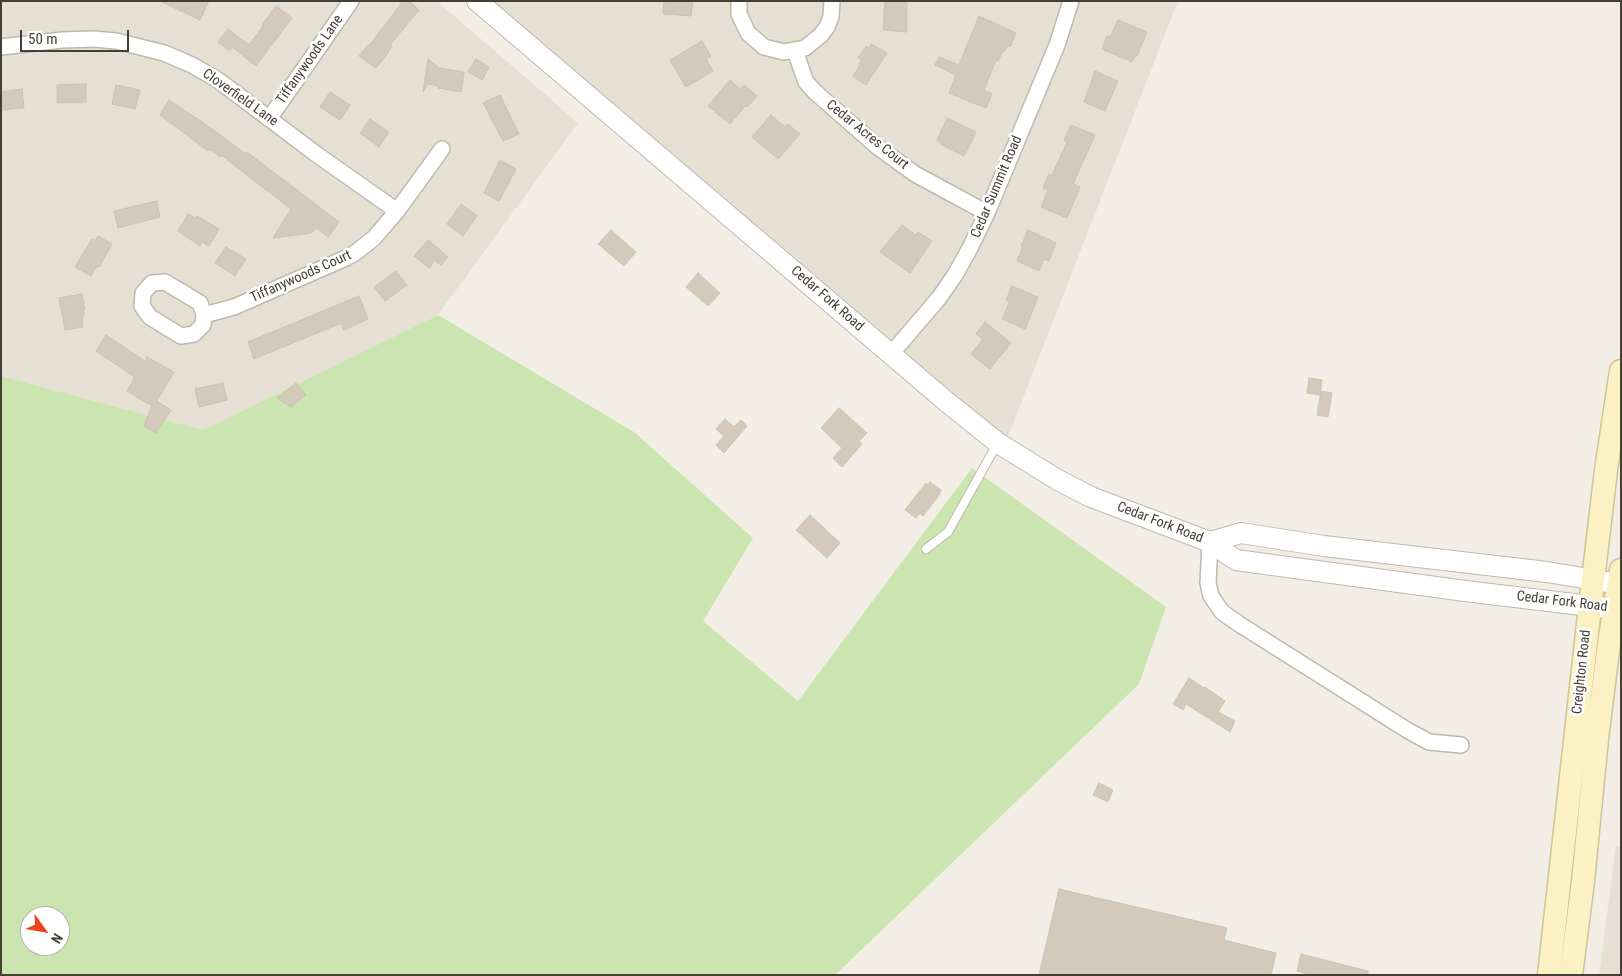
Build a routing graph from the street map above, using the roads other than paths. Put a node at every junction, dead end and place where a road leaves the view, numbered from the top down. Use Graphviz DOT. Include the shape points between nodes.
graph roads {
  1 [pos="351,1"];
  2 [pos="477,1"];
  3 [pos="739,1"];
  4 [pos="832,1"];
  5 [pos="1072,1"];
  6 [pos="1,47"];
  7 [pos="795,51"];
  8 [pos="269,118"];
  9 [pos="442,149"];
  10 [pos="397,211"];
  11 [pos="987,213"];
  12 [pos="204,315"];
  13 [pos="891,354"];
  14 [pos="1621,370"];
  15 [pos="998,443"];
  16 [pos="1210,542"];
  17 [pos="926,549"];
  18 [pos="1620,579"];
  19 [pos="1593,580"];
  20 [pos="1590,606"];
  21 [pos="1618,609"];
  22 [pos="1462,744"];
  23 [pos="1549,975"];
  24 [pos="1571,975"];
  1 -- 8 [label="street, Tiffanywoods Lane"];
  2 -- 13 [label="street, Cedar Fork Road"];
  3 -- 7 [label="street" via="743,24 755,41 774,51"];
  4 -- 7 [label="street" via="831,17 821,35 814,43"];
  5 -- 11 [label="street, Cedar Summit Road"];
  6 -- 8 [label="street, Cloverfield Lane" via="94,39 141,46 164,53 218,80"];
  7 -- 11 [label="street, Cedar Acres Court" via="806,82 814,92 879,148 914,174"];
  8 -- 10 [label="street, Cloverfield Lane"];
  9 -- 10 [label="street, Tiffanywoods Court"];
  10 -- 12 [label="street, Tiffanywoods Court" via="374,238 346,258 234,307"];
  11 -- 13 [label="street, Cedar Summit Road" via="955,275"];
  13 -- 15 [label="street, Cedar Fork Road"];
  14 -- 19 [label="main road, Creighton Road"];
  15 -- 16 [label="street, Cedar Fork Road" via="1091,497"];
  15 -- 17 [label="lane" via="948,532"];
  16 -- 19 [label="street, Cedar Fork Road" via="1241,533"];
  16 -- 20 [label="street, Cedar Fork Road" via="1236,560 1258,564"];
  16 -- 22 [label="street, Cedar Fork Road" via="1208,583 1211,596 1222,612 1407,730 1429,742"];
  18 -- 19 [label="street, Cedar Fork Road"];
  18 -- 21 [label="main road, Creighton Road"];
  19 -- 20 [label="main road, Creighton Road"];
  20 -- 21 [label="street, Cedar Fork Road"];
  20 -- 23 [label="main road, Creighton Road"];
  21 -- 24 [label="main road, Creighton Road" via="1598,729"];
}
